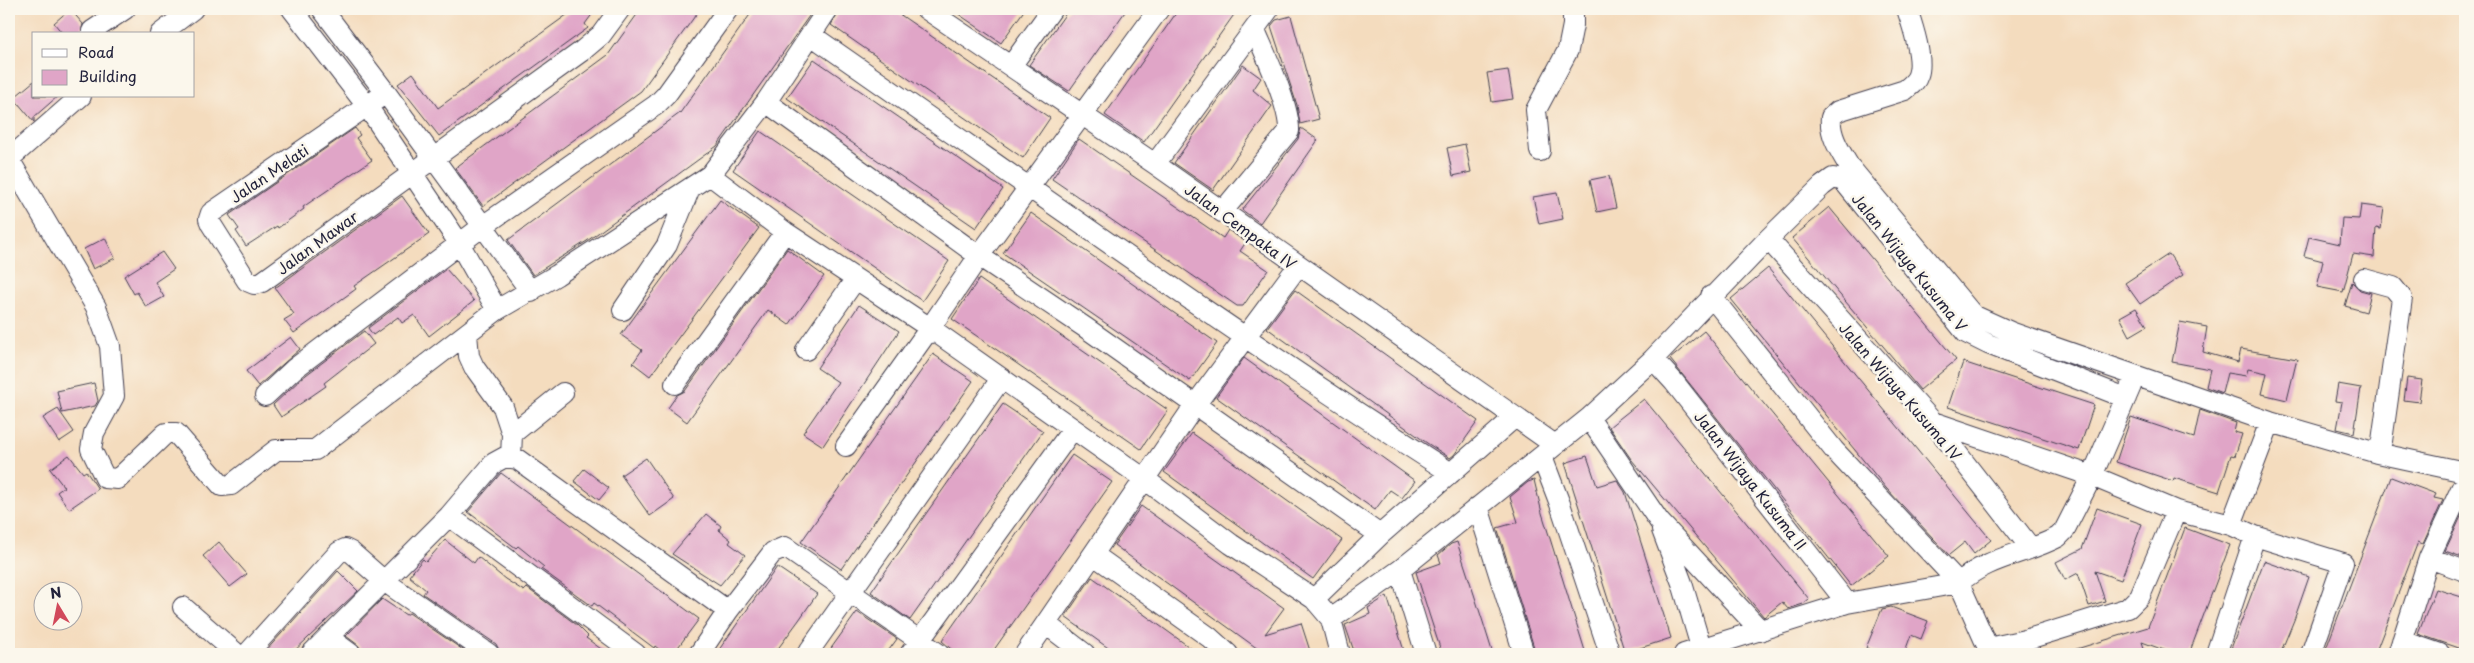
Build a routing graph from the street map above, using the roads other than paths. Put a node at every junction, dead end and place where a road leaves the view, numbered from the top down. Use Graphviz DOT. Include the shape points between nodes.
graph roads {
  1 [pos="125,9"];
  2 [pos="193,9"];
  3 [pos="292,9"];
  4 [pos="322,9"];
  5 [pos="620,9"];
  6 [pos="728,9"];
  7 [pos="828,9"];
  8 [pos="1052,9"];
  9 [pos="1159,9"];
  10 [pos="1269,9"];
  11 [pos="1573,9"];
  12 [pos="1907,9"];
  13 [pos="936,12"];
  14 [pos="1255,30"];
  15 [pos="92,31"];
  16 [pos="163,32"];
  17 [pos="811,34"];
  18 [pos="1011,66"];
  19 [pos="386,93"];
  20 [pos="79,98"];
  21 [pos="766,102"];
  22 [pos="367,106"];
  23 [pos="1082,115"];
  24 [pos="1540,151"];
  25 [pos="9,159"];
  26 [pos="433,159"];
  27 [pos="1155,164"];
  28 [pos="411,174"];
  29 [pos="710,175"];
  30 [pos="1029,186"];
  31 [pos="690,188"];
  32 [pos="1222,212"];
  33 [pos="483,226"];
  34 [pos="785,232"];
  35 [pos="1768,239"];
  36 [pos="459,243"];
  37 [pos="230,254"];
  38 [pos="978,256"];
  39 [pos="1298,266"];
  40 [pos="2364,279"];
  41 [pos="856,280"];
  42 [pos="531,292"];
  43 [pos="1711,296"];
  44 [pos="497,310"];
  45 [pos="623,310"];
  46 [pos="930,328"];
  47 [pos="467,334"];
  48 [pos="1245,337"];
  49 [pos="806,350"];
  50 [pos="1654,359"];
  51 [pos="2135,374"];
  52 [pos="1001,379"];
  53 [pos="675,384"];
  54 [pos="563,393"];
  55 [pos="265,396"];
  56 [pos="2126,398"];
  57 [pos="1195,405"];
  58 [pos="1515,417"];
  59 [pos="1589,418"];
  60 [pos="1933,422"];
  61 [pos="2270,422"];
  62 [pos="1072,430"];
  63 [pos="512,434"];
  64 [pos="846,446"];
  65 [pos="1548,451"];
  66 [pos="2387,455"];
  67 [pos="511,457"];
  68 [pos="1451,473"];
  69 [pos="2092,476"];
  70 [pos="1146,480"];
  71 [pos="2464,484"];
  72 [pos="1478,507"];
  73 [pos="2176,511"];
  74 [pos="449,516"];
  75 [pos="1659,521"];
  76 [pos="2230,525"];
  77 [pos="1380,535"];
  78 [pos="2255,536"];
  79 [pos="2030,547"];
  80 [pos="1094,555"];
  81 [pos="2429,558"];
  82 [pos="1400,570"];
  83 [pos="2465,570"];
  84 [pos="384,581"];
  85 [pos="1959,583"];
  86 [pos="851,591"];
  87 [pos="1314,598"];
  88 [pos="1847,603"];
  89 [pos="184,607"];
  90 [pos="728,611"];
  91 [pos="1331,619"];
  92 [pos="1046,624"];
  93 [pos="1761,631"];
  94 [pos="328,637"];
  95 [pos="915,647"];
  96 [pos="2400,648"];
  97 [pos="1989,651"];
  98 [pos="1696,652"];
  99 [pos="237,654"];
  100 [pos="248,654"];
  101 [pos="311,654"];
  102 [pos="351,654"];
  103 [pos="489,654"];
  104 [pos="636,654"];
  105 [pos="699,654"];
  106 [pos="807,654"];
  107 [pos="939,654"];
  108 [pos="1025,654"];
  109 [pos="1085,654"];
  110 [pos="1228,654"];
  111 [pos="1340,654"];
  112 [pos="1426,654"];
  113 [pos="1524,654"];
  114 [pos="1610,654"];
  115 [pos="2216,654"];
  116 [pos="2311,654"];
  117 [pos="2440,654"];
  1 -- 15 [label="street"];
  2 -- 16 [label="street"];
  3 -- 22 [label="street"];
  4 -- 19 [label="street"];
  5 -- 26 [label="street" via="590,46"];
  6 -- 33 [label="street" via="661,100"];
  7 -- 17 [label="street"];
  8 -- 18 [label="street"];
  9 -- 23 [label="street"];
  10 -- 14 [label="street"];
  11 -- 24 [label="street" via="1568,50 1536,110"];
  12 -- 51 [label="street" via="1920,64 1919,74 1905,90 1863,101 1830,117 1830,126 1842,155 1973,315 2013,333"];
  13 -- 18 [label="street, Jalan Cempaka IV"];
  14 -- 27 [label="street"];
  14 -- 32 [label="street" via="1274,73 1289,131"];
  17 -- 21 [label="street"];
  17 -- 30 [label="street"];
  18 -- 23 [label="street, Jalan Cempaka IV"];
  19 -- 22 [label="street"];
  19 -- 26 [label="street"];
  20 -- 25 [label="street"];
  21 -- 29 [label="street"];
  21 -- 38 [label="street"];
  22 -- 28 [label="street"];
  22 -- 37 [label="street, Jalan Melati" via="211,213 210,224"];
  23 -- 27 [label="street, Jalan Cempaka IV"];
  23 -- 30 [label="street"];
  25 -- 47 [label="street" via="96,307 110,346 114,396 94,433 91,449 105,478 118,480 166,433 172,432 222,486 231,485 275,451 315,450"];
  26 -- 28 [label="street"];
  26 -- 33 [label="street"];
  27 -- 32 [label="street, Jalan Cempaka IV"];
  28 -- 36 [label="street"];
  28 -- 37 [label="street, Jalan Mawar" via="262,282 254,284 247,281"];
  29 -- 31 [label="street"];
  29 -- 34 [label="street"];
  30 -- 38 [label="street"];
  30 -- 48 [label="street"];
  31 -- 42 [label="street"];
  31 -- 45 [label="street" via="667,245"];
  32 -- 39 [label="street, Jalan Cempaka IV"];
  33 -- 36 [label="street"];
  33 -- 42 [label="street"];
  34 -- 41 [label="street"];
  34 -- 53 [label="street"];
  35 -- 43 [label="street"];
  35 -- 56 [label="street, Jalan Wijaya Kusuma V" via="1822,186 1837,178 1846,184 1966,333"];
  35 -- 60 [label="street, Jalan Wijaya Kusuma IV"];
  36 -- 44 [label="street"];
  36 -- 55 [label="street" via="294,368"];
  38 -- 46 [label="street"];
  38 -- 57 [label="street"];
  39 -- 48 [label="street"];
  39 -- 58 [label="street, Jalan Cempaka IV"];
  40 -- 66 [label="street" via="2394,287 2402,298 2382,441"];
  41 -- 46 [label="street"];
  41 -- 49 [label="street"];
  42 -- 44 [label="street"];
  43 -- 50 [label="street"];
  43 -- 85 [label="street" via="1834,450"];
  44 -- 47 [label="street"];
  46 -- 52 [label="street"];
  46 -- 64 [label="street"];
  47 -- 63 [label="street" via="469,356 480,377 504,407"];
  48 -- 57 [label="street"];
  48 -- 68 [label="street"];
  50 -- 59 [label="street"];
  50 -- 88 [label="street, Jalan Wijaya Kusuma II"];
  51 -- 56 [label="street"];
  51 -- 61 [label="street"];
  52 -- 62 [label="street"];
  52 -- 86 [label="street"];
  54 -- 63 [label="street"];
  56 -- 69 [label="street"];
  57 -- 70 [label="street"];
  57 -- 77 [label="street"];
  58 -- 65 [label="street, Jalan Cempaka IV"];
  58 -- 68 [label="street"];
  59 -- 65 [label="street"];
  59 -- 75 [label="street"];
  60 -- 69 [label="street"];
  60 -- 79 [label="street, Jalan Wijaya Kusuma IV"];
  61 -- 66 [label="street"];
  61 -- 76 [label="street"];
  62 -- 70 [label="street"];
  62 -- 95 [label="street"];
  63 -- 67 [label="street"];
  65 -- 72 [label="street"];
  65 -- 114 [label="street" via="1560,504"];
  66 -- 71 [label="street"];
  67 -- 74 [label="street" via="494,463"];
  67 -- 90 [label="street"];
  68 -- 77 [label="street"];
  69 -- 73 [label="street"];
  69 -- 79 [label="street" via="2061,534"];
  70 -- 80 [label="street"];
  70 -- 87 [label="street" via="1231,544"];
  71 -- 81 [label="street"];
  72 -- 82 [label="street"];
  72 -- 113 [label="street"];
  73 -- 76 [label="street"];
  73 -- 97 [label="street" via="2140,596 2128,608"];
  74 -- 84 [label="street"];
  74 -- 104 [label="street"];
  75 -- 93 [label="street"];
  75 -- 98 [label="street" via="1682,583"];
  76 -- 78 [label="street"];
  77 -- 87 [label="street"];
  78 -- 115 [label="street"];
  78 -- 116 [label="street" via="2343,563"];
  79 -- 85 [label="street" via="1970,572"];
  80 -- 92 [label="street"];
  80 -- 110 [label="street"];
  81 -- 83 [label="street"];
  81 -- 96 [label="street"];
  82 -- 91 [label="street"];
  82 -- 112 [label="street"];
  84 -- 94 [label="street"];
  84 -- 100 [label="street" via="351,552 339,552"];
  84 -- 103 [label="street"];
  85 -- 88 [label="street"];
  85 -- 97 [label="street"];
  86 -- 90 [label="street" via="790,548 781,547 773,552"];
  86 -- 95 [label="street"];
  86 -- 106 [label="street"];
  87 -- 91 [label="street"];
  88 -- 93 [label="street"];
  89 -- 99 [label="street"];
  90 -- 105 [label="street"];
  91 -- 111 [label="street"];
  92 -- 108 [label="street"];
  92 -- 109 [label="street"];
  93 -- 98 [label="street"];
  94 -- 101 [label="street"];
  94 -- 102 [label="street"];
  95 -- 107 [label="street"];
  96 -- 117 [label="street"];
}
